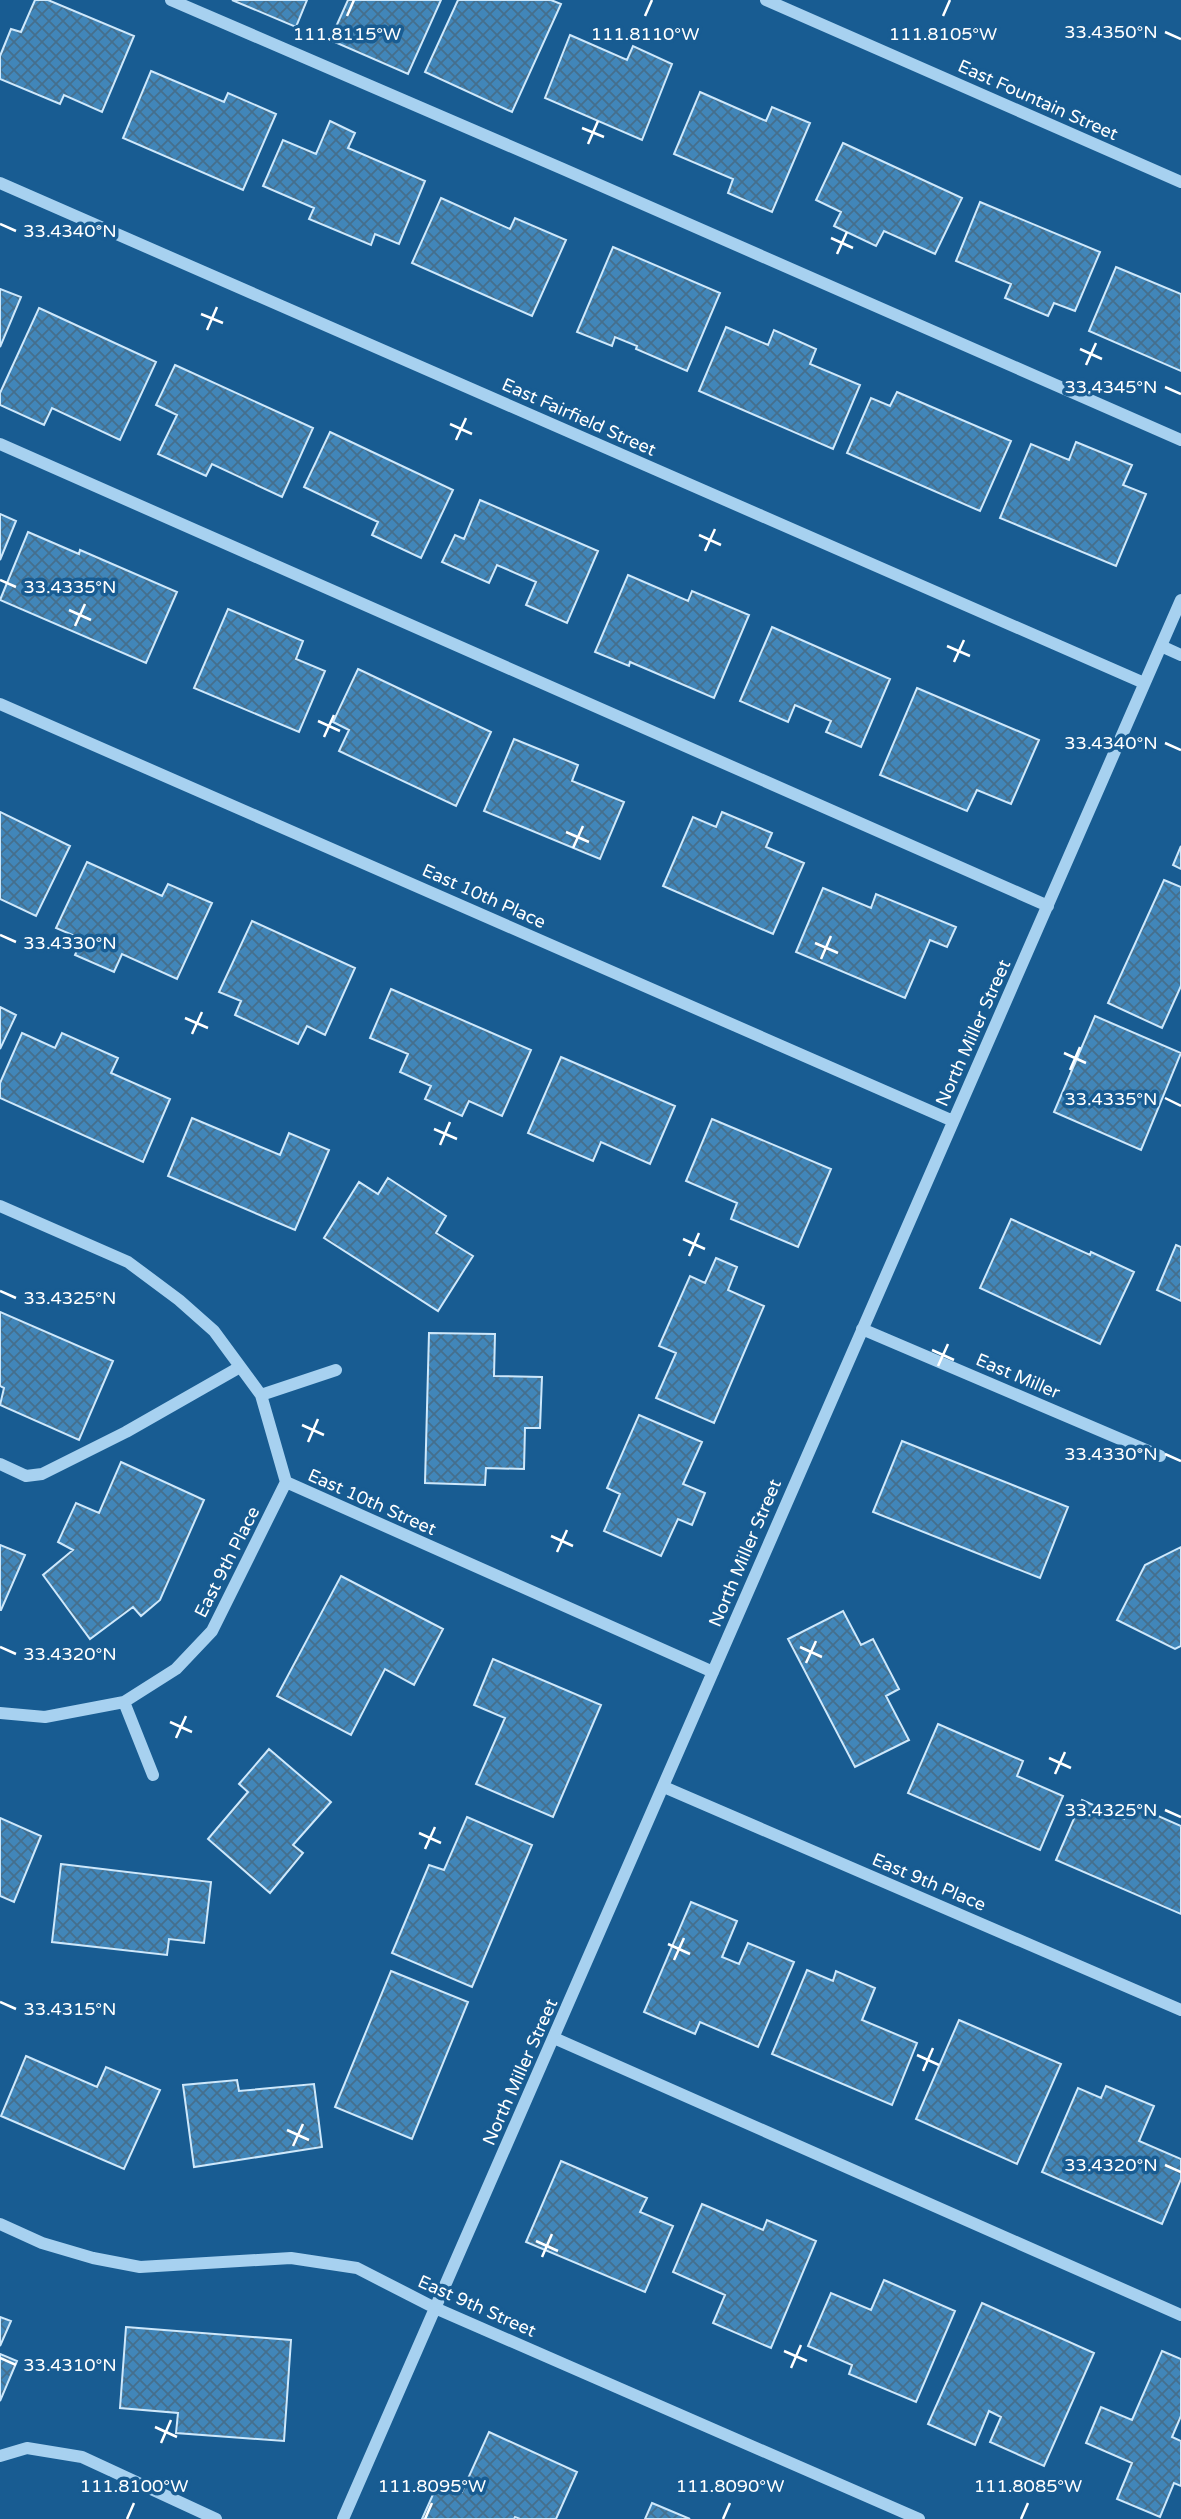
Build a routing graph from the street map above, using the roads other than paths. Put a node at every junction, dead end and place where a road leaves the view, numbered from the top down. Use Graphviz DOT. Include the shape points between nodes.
graph roads {
  1 [pos="171,0"];
  2 [pos="766,0"];
  3 [pos="1181,182"];
  4 [pos="0,183"];
  5 [pos="1181,440"];
  6 [pos="0,444"];
  7 [pos="1181,600"];
  8 [pos="1161,646"];
  9 [pos="1181,655"];
  10 [pos="1144,683"];
  11 [pos="0,704"];
  12 [pos="1048,906"];
  13 [pos="953,1121"];
  14 [pos="0,1206"];
  15 [pos="862,1329"];
  16 [pos="240,1367"];
  17 [pos="336,1370"];
  18 [pos="261,1395"];
  19 [pos="1160,1456"];
  20 [pos="0,1464"];
  21 [pos="286,1482"];
  22 [pos="713,1672"];
  23 [pos="124,1702"];
  24 [pos="0,1713"];
  25 [pos="153,1775"];
  26 [pos="664,1787"];
  27 [pos="1181,2010"];
  28 [pos="554,2038"];
  29 [pos="0,2224"];
  30 [pos="435,2308"];
  31 [pos="1181,2315"];
  32 [pos="0,2456"];
  33 [pos="216,2519"];
  34 [pos="343,2519"];
  35 [pos="919,2519"];
  1 -- 5 [label="street"];
  2 -- 3 [label="street, East Fountain Street"];
  4 -- 10 [label="street, East Fairfield Street"];
  6 -- 12 [label="street"];
  7 -- 8 [label="street, North Miller Street"];
  8 -- 9 [label="street"];
  8 -- 10 [label="street, North Miller Street"];
  10 -- 12 [label="street, North Miller Street"];
  11 -- 13 [label="street, East 10th Place"];
  12 -- 13 [label="street, North Miller Street"];
  13 -- 15 [label="street, North Miller Street"];
  14 -- 16 [label="street, East 10th Street" via="128,1262 214,1331"];
  15 -- 19 [label="street, East Miller"];
  15 -- 22 [label="street, North Miller Street"];
  16 -- 18 [label="street, East 10th Street"];
  16 -- 20 [label="street" via="42,1474 26,1476"];
  17 -- 18 [label="street"];
  18 -- 21 [label="street, East 10th Street"];
  21 -- 22 [label="street, East 10th Street"];
  21 -- 23 [label="street, East 9th Place" via="212,1631 176,1670"];
  22 -- 26 [label="street, North Miller Street"];
  23 -- 24 [label="street, East 9th Place" via="45,1717"];
  23 -- 25 [label="street"];
  26 -- 27 [label="street, East 9th Place"];
  26 -- 28 [label="street, North Miller Street"];
  28 -- 30 [label="street, North Miller Street"];
  28 -- 31 [label="street"];
  29 -- 30 [label="street, East 9th Street" via="42,2243 140,2267 291,2258 357,2268"];
  30 -- 34 [label="street, North Miller Street"];
  30 -- 35 [label="street, East 9th Street"];
  32 -- 33 [label="street" via="27,2448 82,2457"];
}
